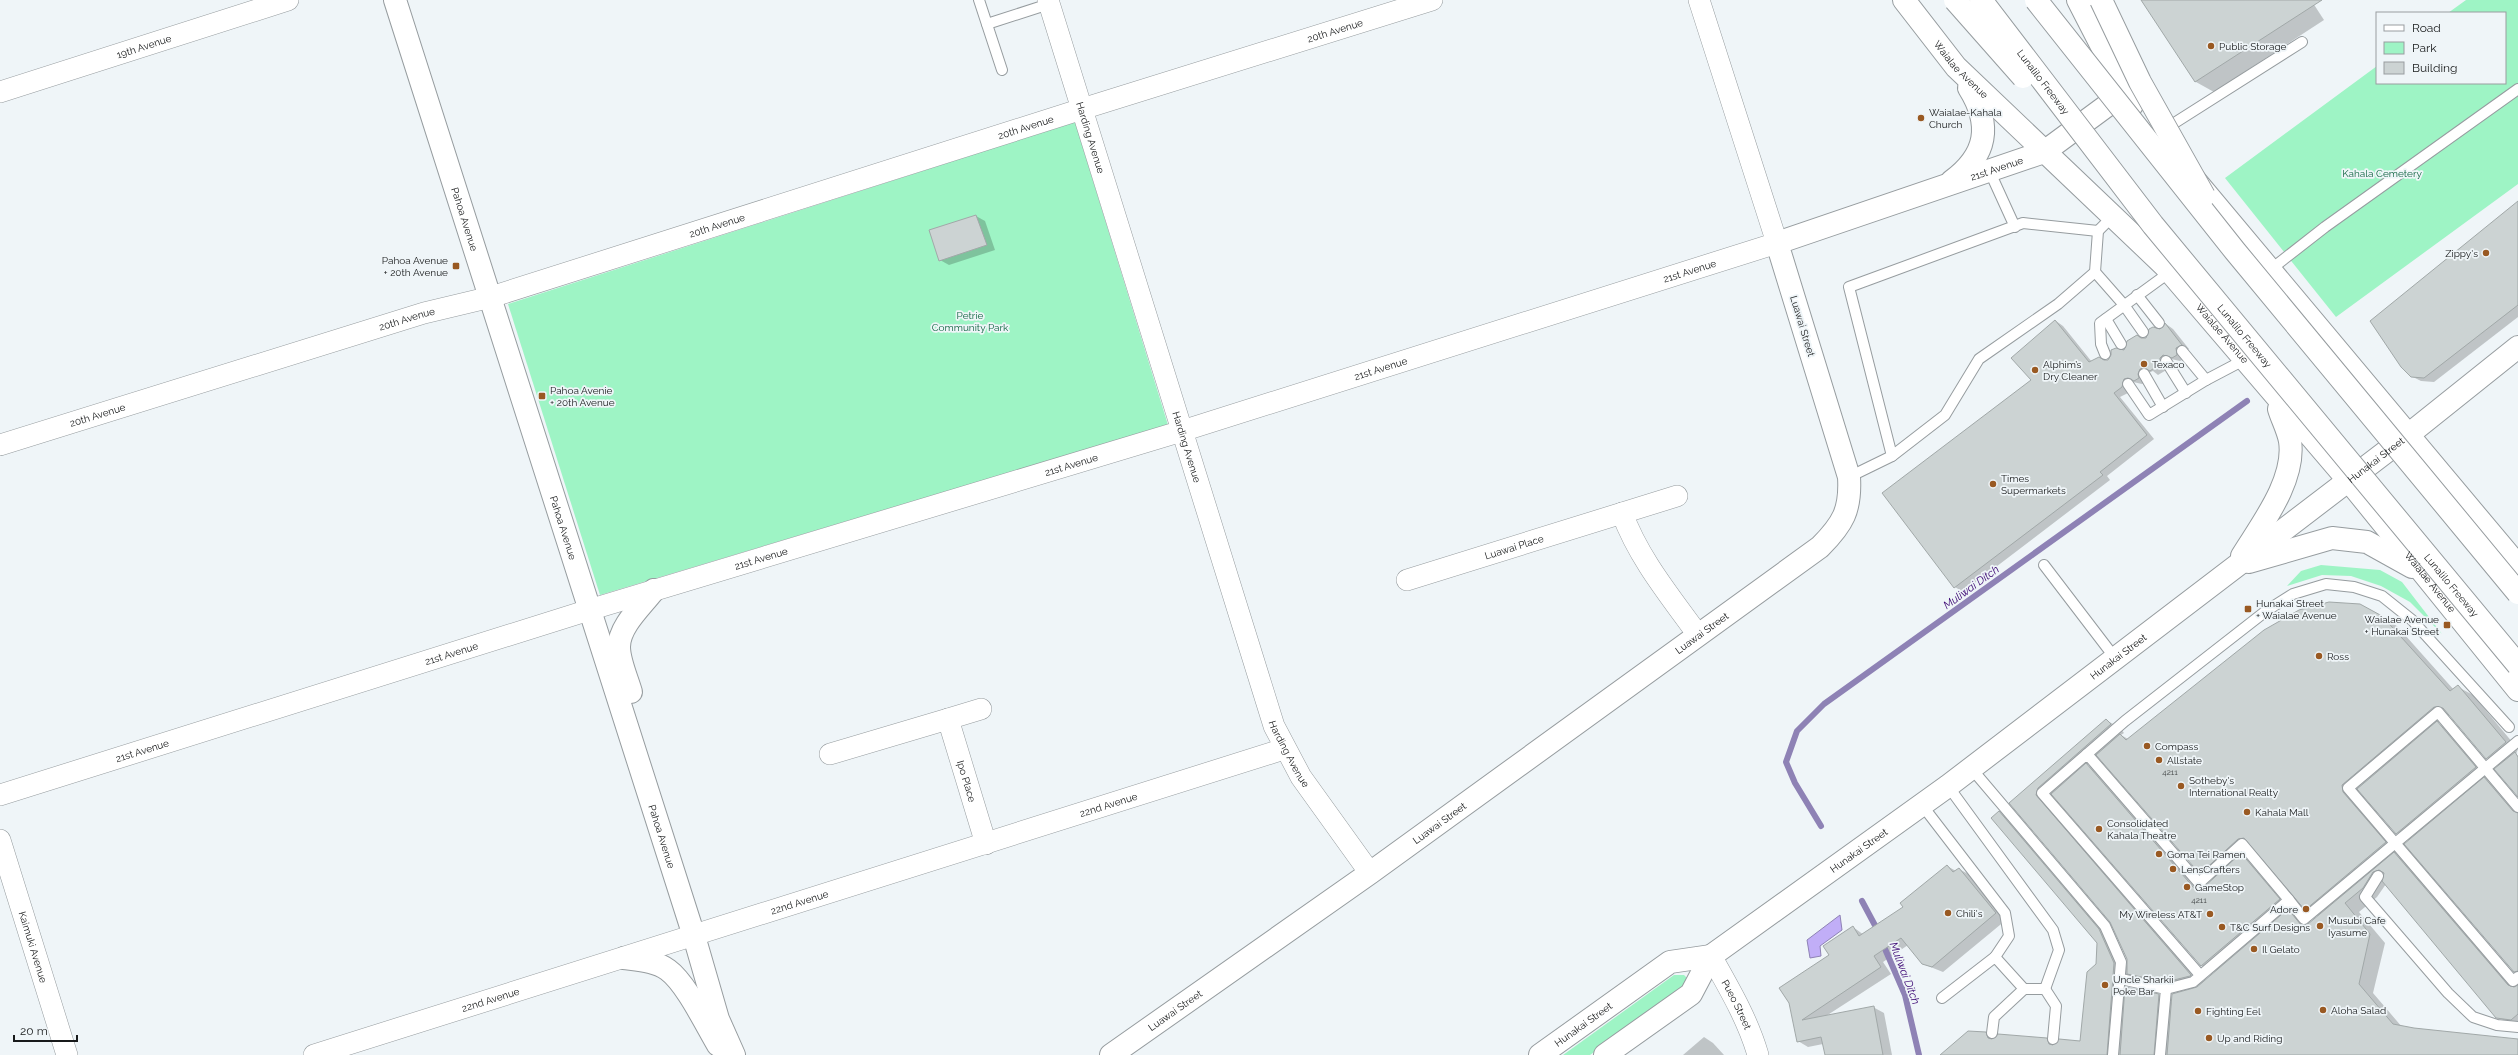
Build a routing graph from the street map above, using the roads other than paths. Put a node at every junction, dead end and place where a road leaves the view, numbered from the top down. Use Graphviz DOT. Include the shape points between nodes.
graph roads {
  1 [pos="288,0"];
  2 [pos="395,0"];
  3 [pos="979,0"];
  4 [pos="1432,0"];
  5 [pos="1699,0"];
  6 [pos="1904,0"];
  7 [pos="1955,0"];
  8 [pos="1981,0"];
  9 [pos="2036,0"];
  10 [pos="2078,0"];
  11 [pos="2101,0"];
  12 [pos="1049,2"];
  13 [pos="987,24"];
  14 [pos="2302,42"];
  15 [pos="1956,67"];
  16 [pos="1002,70"];
  17 [pos="2518,89"];
  18 [pos="0,92"];
  19 [pos="2124,93"];
  20 [pos="1082,109"];
  21 [pos="2156,134"];
  22 [pos="2044,152"];
  23 [pos="1989,170"];
  24 [pos="1946,186"];
  25 [pos="2113,216"];
  26 [pos="2153,225"];
  27 [pos="2015,227"];
  28 [pos="2098,231"];
  29 [pos="1777,243"];
  30 [pos="2235,251"];
  31 [pos="2270,270"];
  32 [pos="2095,272"];
  33 [pos="2170,272"];
  34 [pos="2137,295"];
  35 [pos="491,297"];
  36 [pos="2124,305"];
  37 [pos="2106,319"];
  38 [pos="2159,324"];
  39 [pos="2143,332"];
  40 [pos="2121,344"];
  41 [pos="2518,347"];
  42 [pos="2182,351"];
  43 [pos="2105,354"];
  44 [pos="2244,360"];
  45 [pos="2166,361"];
  46 [pos="2144,374"];
  47 [pos="2206,380"];
  48 [pos="2128,384"];
  49 [pos="2186,392"];
  50 [pos="2274,395"];
  51 [pos="2163,407"];
  52 [pos="1182,431"];
  53 [pos="2408,435"];
  54 [pos="0,445"];
  55 [pos="1892,456"];
  56 [pos="1849,477"];
  57 [pos="2349,481"];
  58 [pos="1677,496"];
  59 [pos="1622,513"];
  60 [pos="2044,565"];
  61 [pos="2236,566"];
  62 [pos="2518,566"];
  63 [pos="2422,573"];
  64 [pos="1407,580"];
  65 [pos="654,590"];
  66 [pos="2518,593"];
  67 [pos="589,610"];
  68 [pos="1698,635"];
  69 [pos="2115,658"];
  70 [pos="2518,665"];
  71 [pos="2518,690"];
  72 [pos="981,709"];
  73 [pos="948,719"];
  74 [pos="2509,728"];
  75 [pos="2518,741"];
  76 [pos="1284,749"];
  77 [pos="830,754"];
  78 [pos="2087,754"];
  79 [pos="638,762"];
  80 [pos="1970,768"];
  81 [pos="2485,768"];
  82 [pos="1948,786"];
  83 [pos="0,795"];
  84 [pos="1922,805"];
  85 [pos="2518,807"];
  86 [pos="0,840"];
  87 [pos="2394,843"];
  88 [pos="986,844"];
  89 [pos="1370,873"];
  90 [pos="2378,876"];
  91 [pos="2289,900"];
  92 [pos="694,936"];
  93 [pos="1711,956"];
  94 [pos="624,958"];
  95 [pos="1995,958"];
  96 [pos="2200,975"];
  97 [pos="2518,977"];
  98 [pos="2121,979"];
  99 [pos="2024,989"];
  100 [pos="2045,989"];
  101 [pos="2166,989"];
  102 [pos="1942,998"];
  103 [pos="2518,1027"];
  104 [pos="1992,1033"];
  105 [pos="2053,1039"];
  106 [pos="67,1055"];
  107 [pos="314,1055"];
  108 [pos="725,1055"];
  109 [pos="734,1055"];
  110 [pos="1111,1055"];
  111 [pos="1540,1055"];
  112 [pos="1605,1055"];
  113 [pos="1758,1055"];
  114 [pos="2112,1055"];
  115 [pos="2160,1055"];
  1 -- 18 [label="street, 19th Avenue"];
  2 -- 35 [label="main road, Pahoa Avenue"];
  3 -- 13 [label="lane"];
  4 -- 20 [label="street, 20th Avenue"];
  5 -- 29 [label="street, Luawai Street"];
  6 -- 15 [label="main road, Waialae Avenue"];
  7 -- 26 [label="main road, bridge"];
  8 -- 26 [label="main road, Lunalilo Freeway, bridge"];
  9 -- 30 [label="main road, bridge"];
  10 -- 19 [label="main road"];
  11 -- 30 [label="main road, bridge" via="2140,82"];
  12 -- 13 [label="lane"];
  12 -- 20 [label="street, Harding Avenue"];
  13 -- 16 [label="lane"];
  14 -- 21 [label="lane"];
  15 -- 22 [label="main road, Waialae Avenue"];
  15 -- 24 [label="main road" via="1980,106 1984,129 1974,158 1960,175"];
  17 -- 31 [label="lane" via="2325,227"];
  19 -- 21 [label="main road"];
  19 -- 22 [label="main road, 21st Avenue"];
  20 -- 35 [label="street, 20th Avenue"];
  20 -- 52 [label="street, Harding Avenue"];
  21 -- 31 [label="main road"];
  22 -- 23 [label="main road, 21st Avenue"];
  22 -- 25 [label="main road, Waialae Avenue"];
  23 -- 24 [label="main road, 21st Avenue"];
  23 -- 27 [label="lane"];
  24 -- 29 [label="main road, 21st Avenue"];
  25 -- 28 [label="lane"];
  25 -- 33 [label="main road, Waialae Avenue"];
  26 -- 70 [label="main road, Lunalilo Freeway, bridge"];
  27 -- 28 [label="lane" via="2023,224"];
  27 -- 55 [label="lane" via="1849,287"];
  28 -- 32 [label="lane"];
  29 -- 52 [label="street, 21st Avenue"];
  29 -- 56 [label="main road, Luawai Street"];
  30 -- 66 [label="main road, bridge"];
  31 -- 53 [label="main road"];
  32 -- 36 [label="lane"];
  32 -- 55 [label="lane" via="2058,304 1979,359 1945,415"];
  33 -- 34 [label="lane"];
  33 -- 44 [label="main road, Waialae Avenue"];
  34 -- 36 [label="lane"];
  34 -- 38 [label="lane"];
  35 -- 54 [label="street, 20th Avenue" via="424,313"];
  35 -- 67 [label="main road, Pahoa Avenue"];
  36 -- 37 [label="lane"];
  36 -- 39 [label="lane"];
  37 -- 40 [label="lane"];
  37 -- 43 [label="lane" via="2100,323 2101,344"];
  41 -- 53 [label="main road, Hunakai Street"];
  42 -- 47 [label="lane"];
  44 -- 47 [label="lane"];
  44 -- 50 [label="main road, Waialae Avenue"];
  45 -- 49 [label="lane"];
  46 -- 51 [label="lane"];
  47 -- 49 [label="lane"];
  48 -- 51 [label="lane" via="2149,415"];
  49 -- 51 [label="lane"];
  50 -- 57 [label="main road, Waialae Avenue"];
  50 -- 61 [label="main road" via="2290,441 2289,460 2280,493"];
  52 -- 65 [label="street, 21st Avenue"];
  52 -- 76 [label="street, Harding Avenue" via="1274,726"];
  53 -- 57 [label="main road, Hunakai Street"];
  53 -- 62 [label="main road"];
  55 -- 56 [label="lane"];
  56 -- 68 [label="main road, Luawai Street" via="1848,510 1831,536 1820,547"];
  57 -- 61 [label="main road, Hunakai Street"];
  57 -- 63 [label="main road, Waialae Avenue"];
  58 -- 59 [label="street, Luawai Place"];
  59 -- 64 [label="street, Luawai Place"];
  59 -- 68 [label="street" via="1630,537 1642,557"];
  60 -- 69 [label="lane"];
  61 -- 63 [label="main road" via="2332,538 2367,542"];
  61 -- 69 [label="main road, Hunakai Street"];
  63 -- 71 [label="main road, Waialae Avenue"];
  65 -- 67 [label="street, 21st Avenue"];
  65 -- 79 [label="main road" via="620,637 619,648 637,710"];
  67 -- 79 [label="main road, Pahoa Avenue"];
  67 -- 83 [label="street, 21st Avenue"];
  68 -- 89 [label="main road, Luawai Street"];
  69 -- 80 [label="main road, Hunakai Street"];
  72 -- 73 [label="street"];
  73 -- 77 [label="street"];
  73 -- 88 [label="street, Ipo Place"];
  74 -- 78 [label="lane" via="2412,620 2382,596 2354,587 2326,584 2293,594 2266,611 2131,716"];
  75 -- 81 [label="lane"];
  76 -- 88 [label="street, 22nd Avenue"];
  76 -- 89 [label="street, Harding Avenue"];
  78 -- 91 [label="lane" via="2199,883 2242,844"];
  78 -- 96 [label="lane" via="2042,794"];
  79 -- 92 [label="main road, Pahoa Avenue"];
  80 -- 82 [label="main road, Hunakai Street"];
  80 -- 98 [label="lane" via="2105,926 2121,962"];
  81 -- 85 [label="lane"];
  81 -- 87 [label="lane"];
  81 -- 87 [label="lane" via="2438,712 2348,788"];
  82 -- 84 [label="main road, Hunakai Street"];
  82 -- 100 [label="lane" via="2053,930 2059,950"];
  84 -- 93 [label="main road, Hunakai Street"];
  84 -- 95 [label="lane" via="2005,913 2009,936"];
  86 -- 106 [label="street, Kaimuki Avenue"];
  87 -- 91 [label="lane" via="2304,919"];
  87 -- 97 [label="lane" via="2513,981"];
  88 -- 92 [label="street, 22nd Avenue"];
  89 -- 110 [label="main road, Luawai Street"];
  90 -- 103 [label="lane" via="2366,897 2448,993 2473,1017 2497,1025"];
  91 -- 96 [label="lane"];
  92 -- 94 [label="street, 22nd Avenue"];
  92 -- 109 [label="main road, Pahoa Avenue" via="718,1019"];
  93 -- 111 [label="main road, Hunakai Street" via="1670,962"];
  93 -- 112 [label="main road, Hunakai Street" via="1691,994"];
  93 -- 113 [label="street, Pueo Street" via="1736,1000"];
  94 -- 107 [label="street, 22nd Avenue"];
  94 -- 108 [label="main road" via="651,963 668,970 682,986"];
  95 -- 99 [label="lane"];
  95 -- 102 [label="lane"];
  96 -- 101 [label="lane" via="2193,982"];
  98 -- 101 [label="lane"];
  98 -- 114 [label="lane"];
  99 -- 100 [label="lane"];
  99 -- 104 [label="lane" via="1994,1017"];
  100 -- 105 [label="lane" via="2056,1006"];
  101 -- 115 [label="lane"];
}
